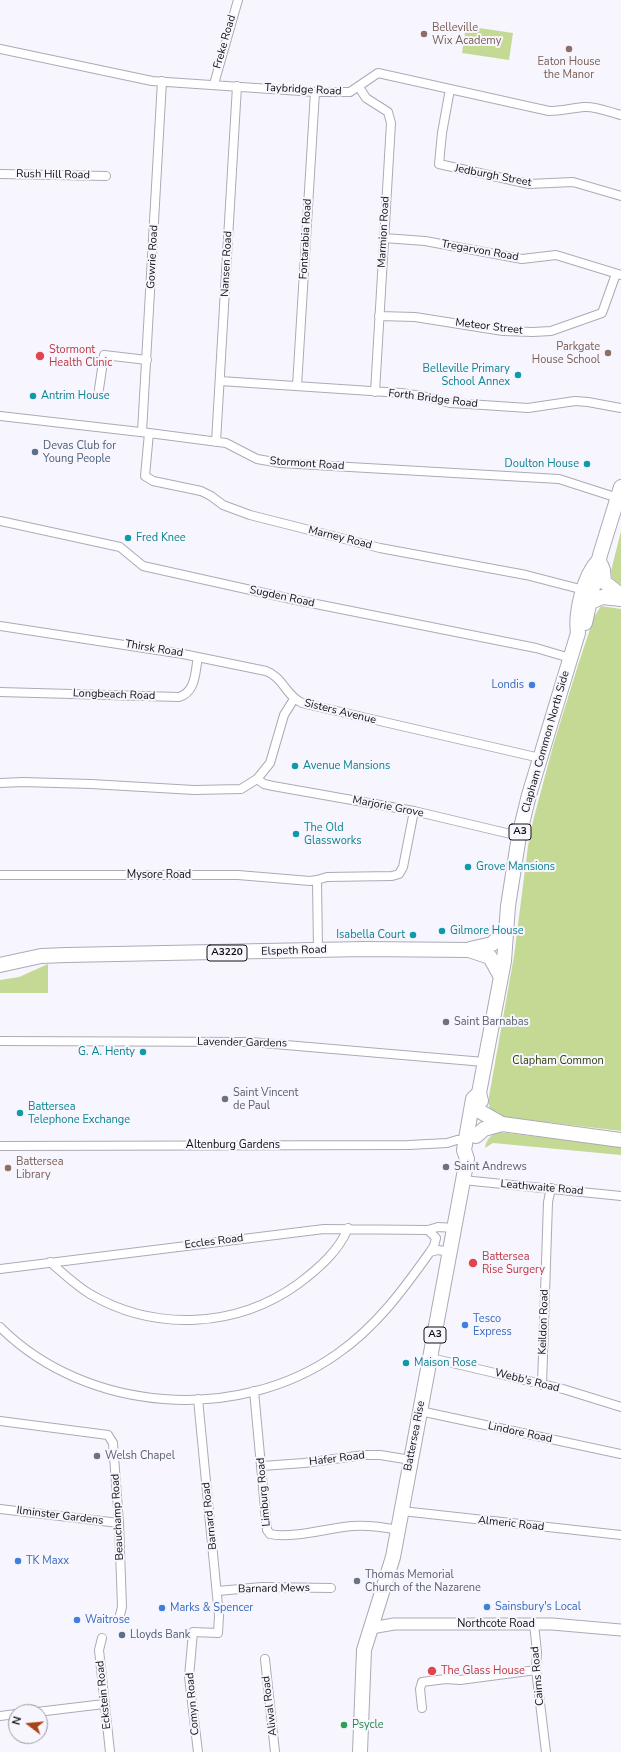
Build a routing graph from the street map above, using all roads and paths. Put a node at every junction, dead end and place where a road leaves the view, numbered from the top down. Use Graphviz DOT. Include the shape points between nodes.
graph roads {
  1 [pos="238,0"];
  2 [pos="0,49"];
  3 [pos="162,81"];
  4 [pos="214,84"];
  5 [pos="237,86"];
  6 [pos="359,87"];
  7 [pos="450,89"];
  8 [pos="315,92"];
  9 [pos="621,115"];
  10 [pos="0,174"];
  11 [pos="106,176"];
  12 [pos="621,196"];
  13 [pos="384,238"];
  14 [pos="618,274"];
  15 [pos="379,316"];
  16 [pos="147,360"];
  17 [pos="220,381"];
  18 [pos="297,386"];
  19 [pos="99,389"];
  20 [pos="375,392"];
  21 [pos="621,408"];
  22 [pos="0,416"];
  23 [pos="146,432"];
  24 [pos="216,442"];
  25 [pos="619,492"];
  26 [pos="0,522"];
  27 [pos="598,561"];
  28 [pos="588,595"];
  29 [pos="621,595"];
  30 [pos="621,599"];
  31 [pos="0,626"];
  32 [pos="578,633"];
  33 [pos="198,656"];
  34 [pos="570,658"];
  35 [pos="0,692"];
  36 [pos="294,699"];
  37 [pos="540,758"];
  38 [pos="257,779"];
  39 [pos="0,783"];
  40 [pos="414,811"];
  41 [pos="519,836"];
  42 [pos="0,875"];
  43 [pos="317,880"];
  44 [pos="506,930"];
  45 [pos="318,950"];
  46 [pos="469,950"];
  47 [pos="0,965"];
  48 [pos="500,975"];
  49 [pos="0,1041"];
  50 [pos="484,1062"];
  51 [pos="476,1106"];
  52 [pos="502,1124"];
  53 [pos="471,1138"];
  54 [pos="621,1140"];
  55 [pos="0,1146"];
  56 [pos="463,1180"];
  57 [pos="550,1188"];
  58 [pos="621,1196"];
  59 [pos="348,1228"];
  60 [pos="455,1228"];
  61 [pos="428,1230"];
  62 [pos="430,1252"];
  63 [pos="450,1252"];
  64 [pos="50,1262"];
  65 [pos="0,1269"];
  66 [pos="0,1326"];
  67 [pos="431,1358"];
  68 [pos="542,1384"];
  69 [pos="254,1391"];
  70 [pos="198,1399"];
  71 [pos="621,1408"];
  72 [pos="420,1412"];
  73 [pos="0,1421"];
  74 [pos="621,1454"];
  75 [pos="411,1460"];
  76 [pos="262,1466"];
  77 [pos="0,1509"];
  78 [pos="402,1511"];
  79 [pos="119,1523"];
  80 [pos="398,1530"];
  81 [pos="621,1535"];
  82 [pos="331,1588"];
  83 [pos="218,1591"];
  84 [pos="120,1615"];
  85 [pos="534,1624"];
  86 [pos="371,1628"];
  87 [pos="621,1630"];
  88 [pos="193,1632"];
  89 [pos="102,1638"];
  90 [pos="265,1659"];
  91 [pos="536,1670"];
  92 [pos="104,1704"];
  93 [pos="422,1708"];
  94 [pos="48,1711"];
  95 [pos="110,1752"];
  96 [pos="198,1752"];
  97 [pos="275,1752"];
  98 [pos="360,1752"];
  99 [pos="546,1752"];
  1 -- 4 [label="street, Freke Road"];
  2 -- 3 [label="street, Taybridge Road"];
  3 -- 4 [label="street, Taybridge Road"];
  3 -- 16 [label="street, Gowrie Road"];
  4 -- 5 [label="street, Taybridge Road"];
  5 -- 8 [label="street, Taybridge Road"];
  5 -- 17 [label="street, Nansen Road"];
  6 -- 7 [label="street, Taybridge Road" via="378,73"];
  6 -- 8 [label="street, Taybridge Road" via="350,92"];
  6 -- 13 [label="street, Marmion Road" via="366,98 388,112 390,119"];
  7 -- 9 [label="street, Taybridge Road" via="549,111 584,107"];
  7 -- 12 [label="street, Jedburgh Street" via="439,164 530,184 573,182"];
  8 -- 18 [label="street, Fontarabia Road"];
  10 -- 11 [label="street, Rush Hill Road"];
  13 -- 14 [label="street, Tregarvon Road" via="425,241 522,258 556,255"];
  13 -- 15 [label="street, Marmion Road"];
  14 -- 15 [label="street, Meteor Street" via="602,313 552,331 517,332 415,317"];
  15 -- 20 [label="street, Marmion Road"];
  16 -- 19 [label="street" via="104,355"];
  16 -- 23 [label="street, Gowrie Road"];
  17 -- 18 [label="street, Forth Bridge Road"];
  17 -- 24 [label="street, Nansen Road"];
  18 -- 20 [label="street, Forth Bridge Road"];
  20 -- 21 [label="street, Forth Bridge Road" via="422,396 450,403 521,408 575,401"];
  22 -- 23 [label="street, Stormont Road"];
  23 -- 24 [label="street, Stormont Road"];
  23 -- 28 [label="street, Marney Road" via="145,476 153,481 201,491 223,505 250,515 380,548 526,575"];
  24 -- 25 [label="street, Stormont Road" via="230,445 266,461 559,480"];
  25 -- 27 [label="highway"];
  26 -- 34 [label="street, Sugden Road" via="120,547 143,566 291,599 536,648"];
  27 -- 28 [label="highway"];
  27 -- 29 [label="highway" via="603,570 604,582"];
  28 -- 30 [label="highway"];
  28 -- 32 [label="highway, Clapham Common North Side / A3" via="576,622"];
  28 -- 32 [label="highway" via="585,626"];
  31 -- 33 [label="street, Thirsk Road"];
  32 -- 34 [label="highway, Clapham Common North Side / A3"];
  33 -- 35 [label="street, Longbeach Road" via="192,687 188,693 179,697"];
  33 -- 36 [label="street, Thirsk Road" via="274,674"];
  34 -- 37 [label="highway, Clapham Common North Side / A3"];
  36 -- 37 [label="street, Sisters Avenue" via="322,709"];
  36 -- 38 [label="street, Sisters Avenue" via="283,719 270,763"];
  37 -- 41 [label="highway, Clapham Common North Side / A3"];
  38 -- 39 [label="street, Sisters Avenue" via="232,790"];
  38 -- 40 [label="street, Marjorie Grove" via="273,786"];
  40 -- 41 [label="street, Marjorie Grove"];
  40 -- 43 [label="street, Mysore Road" via="403,867 399,874 327,877"];
  41 -- 44 [label="highway, Clapham Common North Side / A3"];
  42 -- 43 [label="street, Mysore Road" via="238,875"];
  43 -- 45 [label="street"];
  44 -- 46 [label="highway, Elspeth Road / A3220" via="492,944"];
  44 -- 48 [label="highway, Clapham Common North Side / A3" via="504,961"];
  45 -- 46 [label="highway, Elspeth Road / A3220"];
  45 -- 47 [label="highway, Elspeth Road / A3220" via="50,955"];
  46 -- 48 [label="highway, Elspeth Road / A3220" via="490,957"];
  48 -- 50 [label="highway, Clapham Common North Side / A3"];
  49 -- 50 [label="street, Lavender Gardens" via="251,1042"];
  50 -- 51 [label="highway, Clapham Common North Side / A3"];
  51 -- 52 [label="highway"];
  51 -- 53 [label="highway, Battersea Rise / A3"];
  52 -- 53 [label="highway" via="484,1129"];
  52 -- 54 [label="highway"];
  53 -- 55 [label="street, Altenburg Gardens" via="447,1143 409,1145"];
  53 -- 56 [label="highway, Battersea Rise / A3" via="464,1150 467,1159"];
  56 -- 57 [label="street, Leathwaite Road"];
  56 -- 60 [label="highway, Battersea Rise / A3"];
  57 -- 58 [label="street, Leathwaite Road"];
  57 -- 68 [label="street, Keildon Road"];
  59 -- 61 [label="street, Eccles Road"];
  59 -- 64 [label="street, Eccles Road"];
  59 -- 64 [label="street" via="326,1259 291,1289 262,1305 219,1319 174,1320 129,1311 71,1282"];
  60 -- 61 [label="street, Eccles Road" via="438,1227"];
  60 -- 63 [label="highway, Battersea Rise / A3"];
  61 -- 62 [label="street" via="436,1238"];
  62 -- 63 [label="street"];
  62 -- 69 [label="street" via="390,1307 348,1346 327,1361 295,1377"];
  63 -- 67 [label="highway, Battersea Rise / A3"];
  64 -- 65 [label="street, Eccles Road"];
  66 -- 70 [label="street" via="52,1366 96,1385 138,1397"];
  67 -- 68 [label="street, Webb's Road"];
  67 -- 72 [label="highway, Battersea Rise / A3"];
  68 -- 71 [label="street, Webb's Road"];
  69 -- 70 [label="street"];
  69 -- 76 [label="street, Limburg Road"];
  70 -- 83 [label="street, Barnard Road"];
  72 -- 74 [label="street, Lindore Road"];
  72 -- 75 [label="highway, Battersea Rise / A3"];
  73 -- 79 [label="street, Beauchamp Road" via="108,1435 113,1443"];
  75 -- 76 [label="street, Hafer Road" via="364,1455"];
  75 -- 78 [label="highway, Battersea Rise / A3"];
  76 -- 80 [label="street, Limburg Road" via="267,1530 270,1534 275,1536 352,1526"];
  77 -- 79 [label="street, Ilminster Gardens"];
  78 -- 80 [label="highway, Battersea Rise / A3"];
  78 -- 81 [label="street, Almeric Road"];
  79 -- 84 [label="street, Beauchamp Road" via="122,1607"];
  80 -- 86 [label="highway, Battersea Rise / A3" via="389,1571"];
  82 -- 83 [label="street, Barnard Mews" via="262,1587"];
  83 -- 88 [label="street, Barnard Road" via="218,1633"];
  85 -- 86 [label="main road, Northcote Road" via="394,1624"];
  85 -- 87 [label="main road, Northcote Road"];
  85 -- 91 [label="street, Cairns Road"];
  86 -- 98 [label="highway, Battersea Rise / A3" via="364,1658"];
  88 -- 96 [label="street, Comyn Road" via="189,1677"];
  89 -- 92 [label="street, Eckstein Road" via="100,1650"];
  90 -- 97 [label="street, Aliwal Road"];
  91 -- 93 [label="street" via="422,1682"];
  91 -- 99 [label="street, Cairns Road"];
  92 -- 94 [label="street"];
  92 -- 95 [label="street, Eckstein Road"];
}
